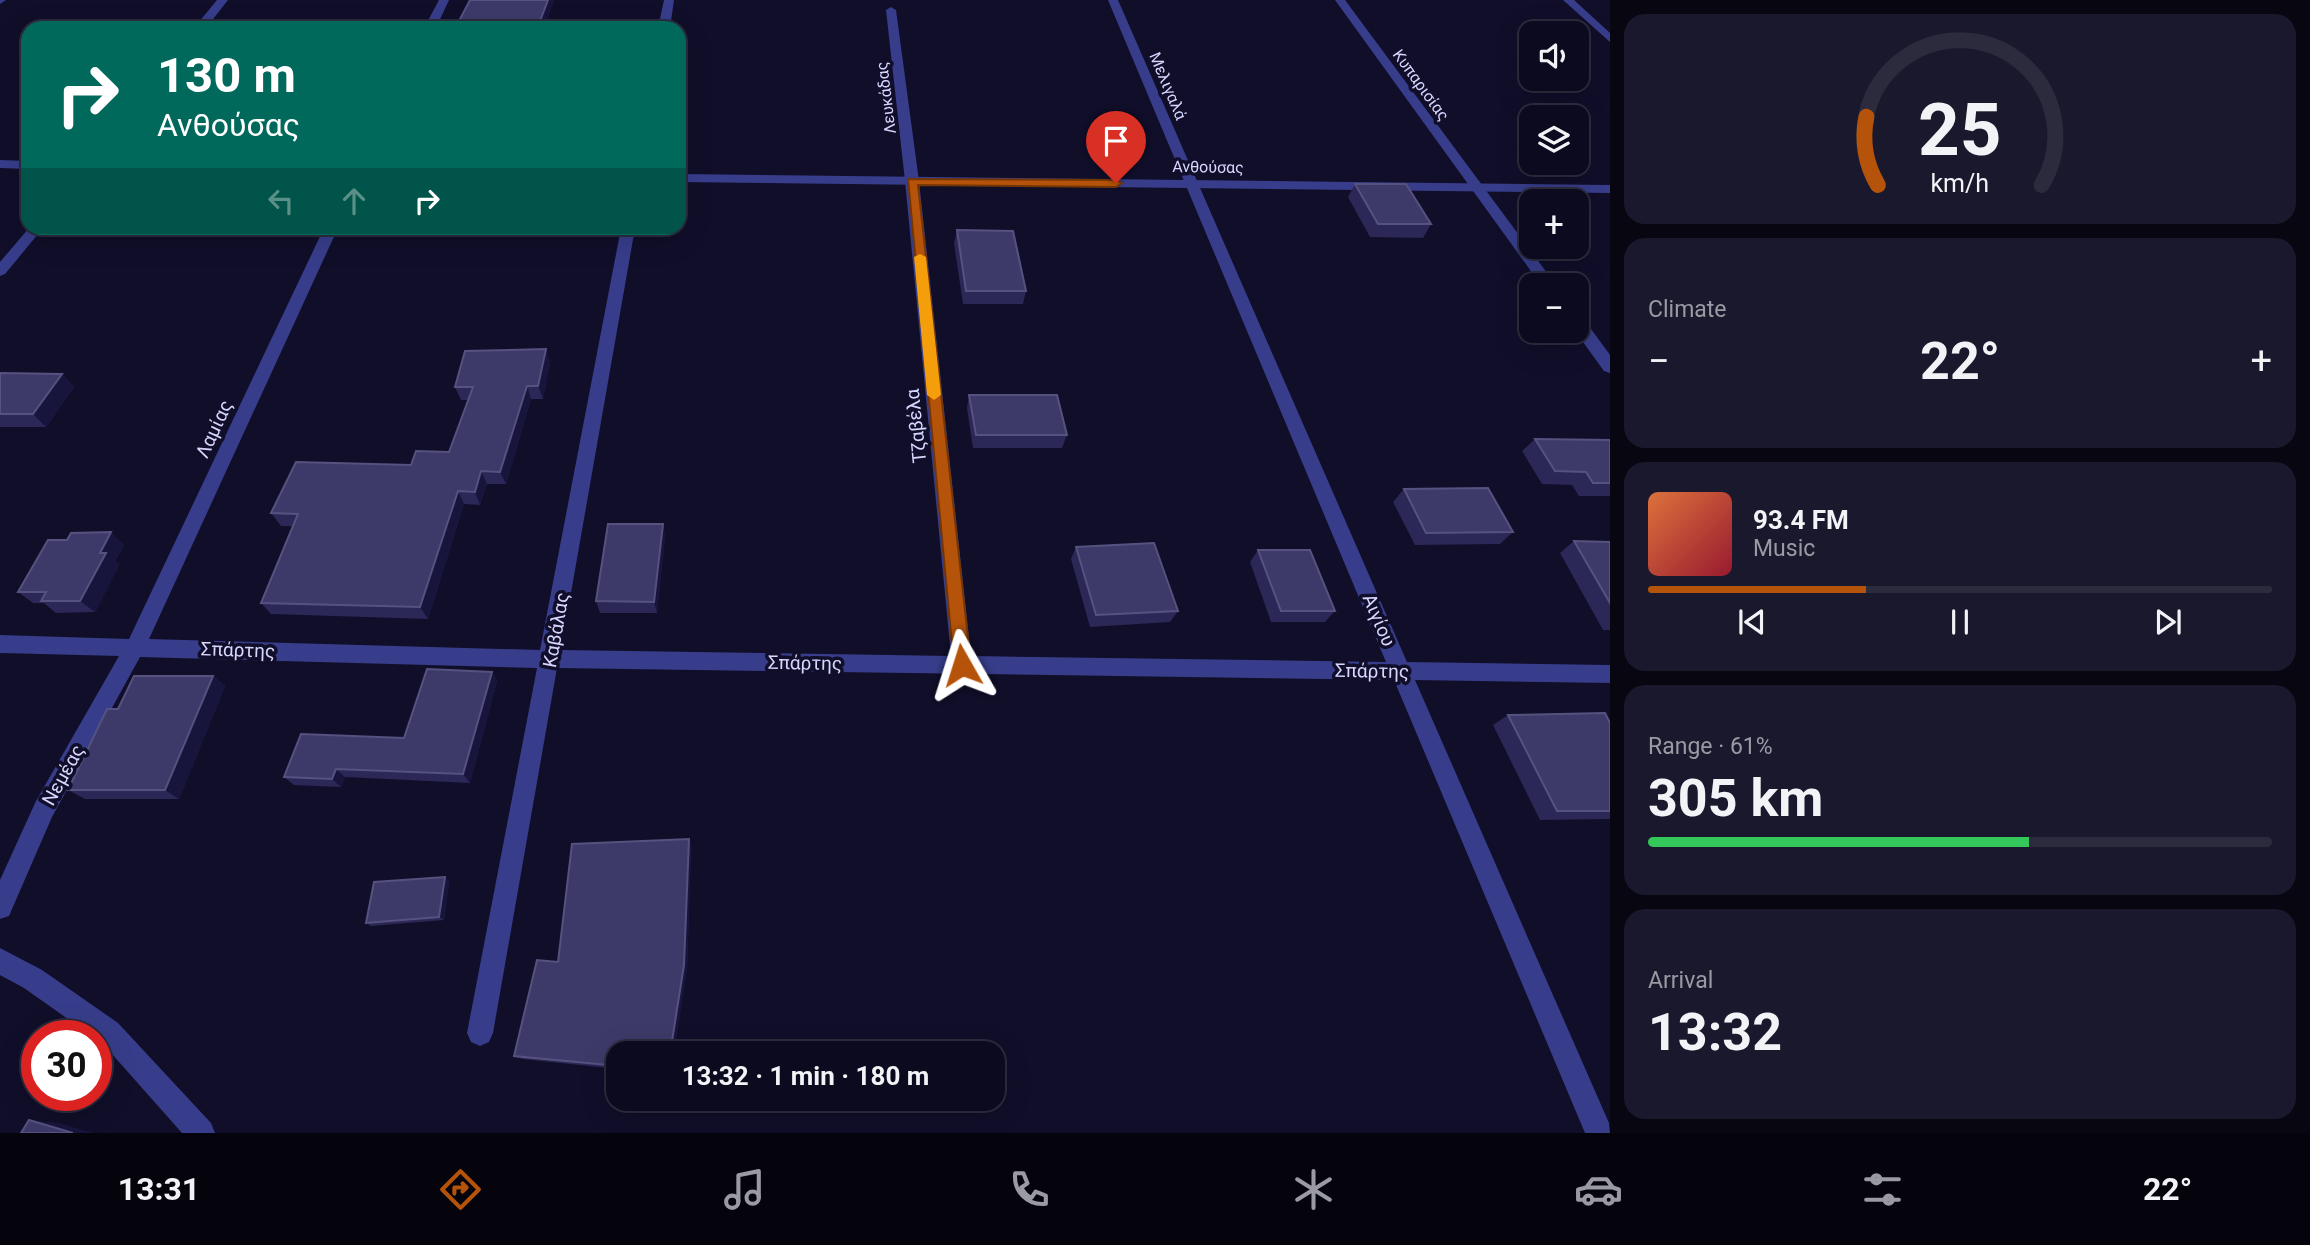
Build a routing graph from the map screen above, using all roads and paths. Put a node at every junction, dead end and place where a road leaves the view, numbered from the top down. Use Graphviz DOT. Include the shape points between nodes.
graph roads {
  1 [pos="223,0"];
  2 [pos="444,0"];
  3 [pos="669,0"];
  4 [pos="1114,0"];
  5 [pos="1340,0"];
  6 [pos="1568,0"];
  7 [pos="891,10"];
  8 [pos="206,21"];
  9 [pos="434,21"];
  10 [pos="665,21"];
  11 [pos="1610,39"];
  12 [pos="0,164"];
  13 [pos="21,165"];
  14 [pos="686,178"];
  15 [pos="912,181"];
  16 [pos="1193,184"];
  17 [pos="1477,188"];
  18 [pos="1610,189"];
  19 [pos="30,235"];
  20 [pos="328,235"];
  21 [pos="627,235"];
  22 [pos="0,271"];
  23 [pos="1540,273"];
  24 [pos="1589,338"];
  25 [pos="1610,367"];
  26 [pos="0,643"];
  27 [pos="135,648"];
  28 [pos="551,659"];
  29 [pos="962,665"];
  30 [pos="1401,671"];
  31 [pos="1610,674"];
  32 [pos="0,907"];
  33 [pos="0,961"];
  34 [pos="480,1033"];
  35 [pos="201,1133"];
  36 [pos="1599,1133"];
  1 -- 8 [label="street"];
  2 -- 9 [label="street"];
  3 -- 10 [label="street"];
  4 -- 16 [label="street, Μελιγαλά"];
  5 -- 17 [label="street, Κυπαρισίας"];
  6 -- 11 [label="street"];
  7 -- 15 [label="street, Λευκάδας"];
  12 -- 13 [label="street"];
  14 -- 15 [label="street, Ανθούσας"];
  15 -- 16 [label="street, Ανθούσας"];
  15 -- 29 [label="street, Τζαβέλα"];
  16 -- 17 [label="street, Ανθούσας"];
  16 -- 30 [label="street, Αιγίου"];
  17 -- 18 [label="street, Ανθούσας"];
  17 -- 23 [label="street, Κυπαρισίας"];
  19 -- 22 [label="street"];
  20 -- 27 [label="street, Λαμίας"];
  21 -- 28 [label="street, Καβάλας"];
  24 -- 25 [label="street"];
  26 -- 27 [label="street, Σπάρτης"];
  27 -- 28 [label="street, Σπάρτης"];
  27 -- 32 [label="street, Νεμέας" via="44,809"];
  28 -- 29 [label="street, Σπάρτης"];
  28 -- 34 [label="street, Καβάλας"];
  29 -- 30 [label="street, Σπάρτης"];
  30 -- 31 [label="street, Σπάρτης"];
  30 -- 36 [label="street, Αιγίου"];
  33 -- 35 [label="street" via="109,1032"];
}
